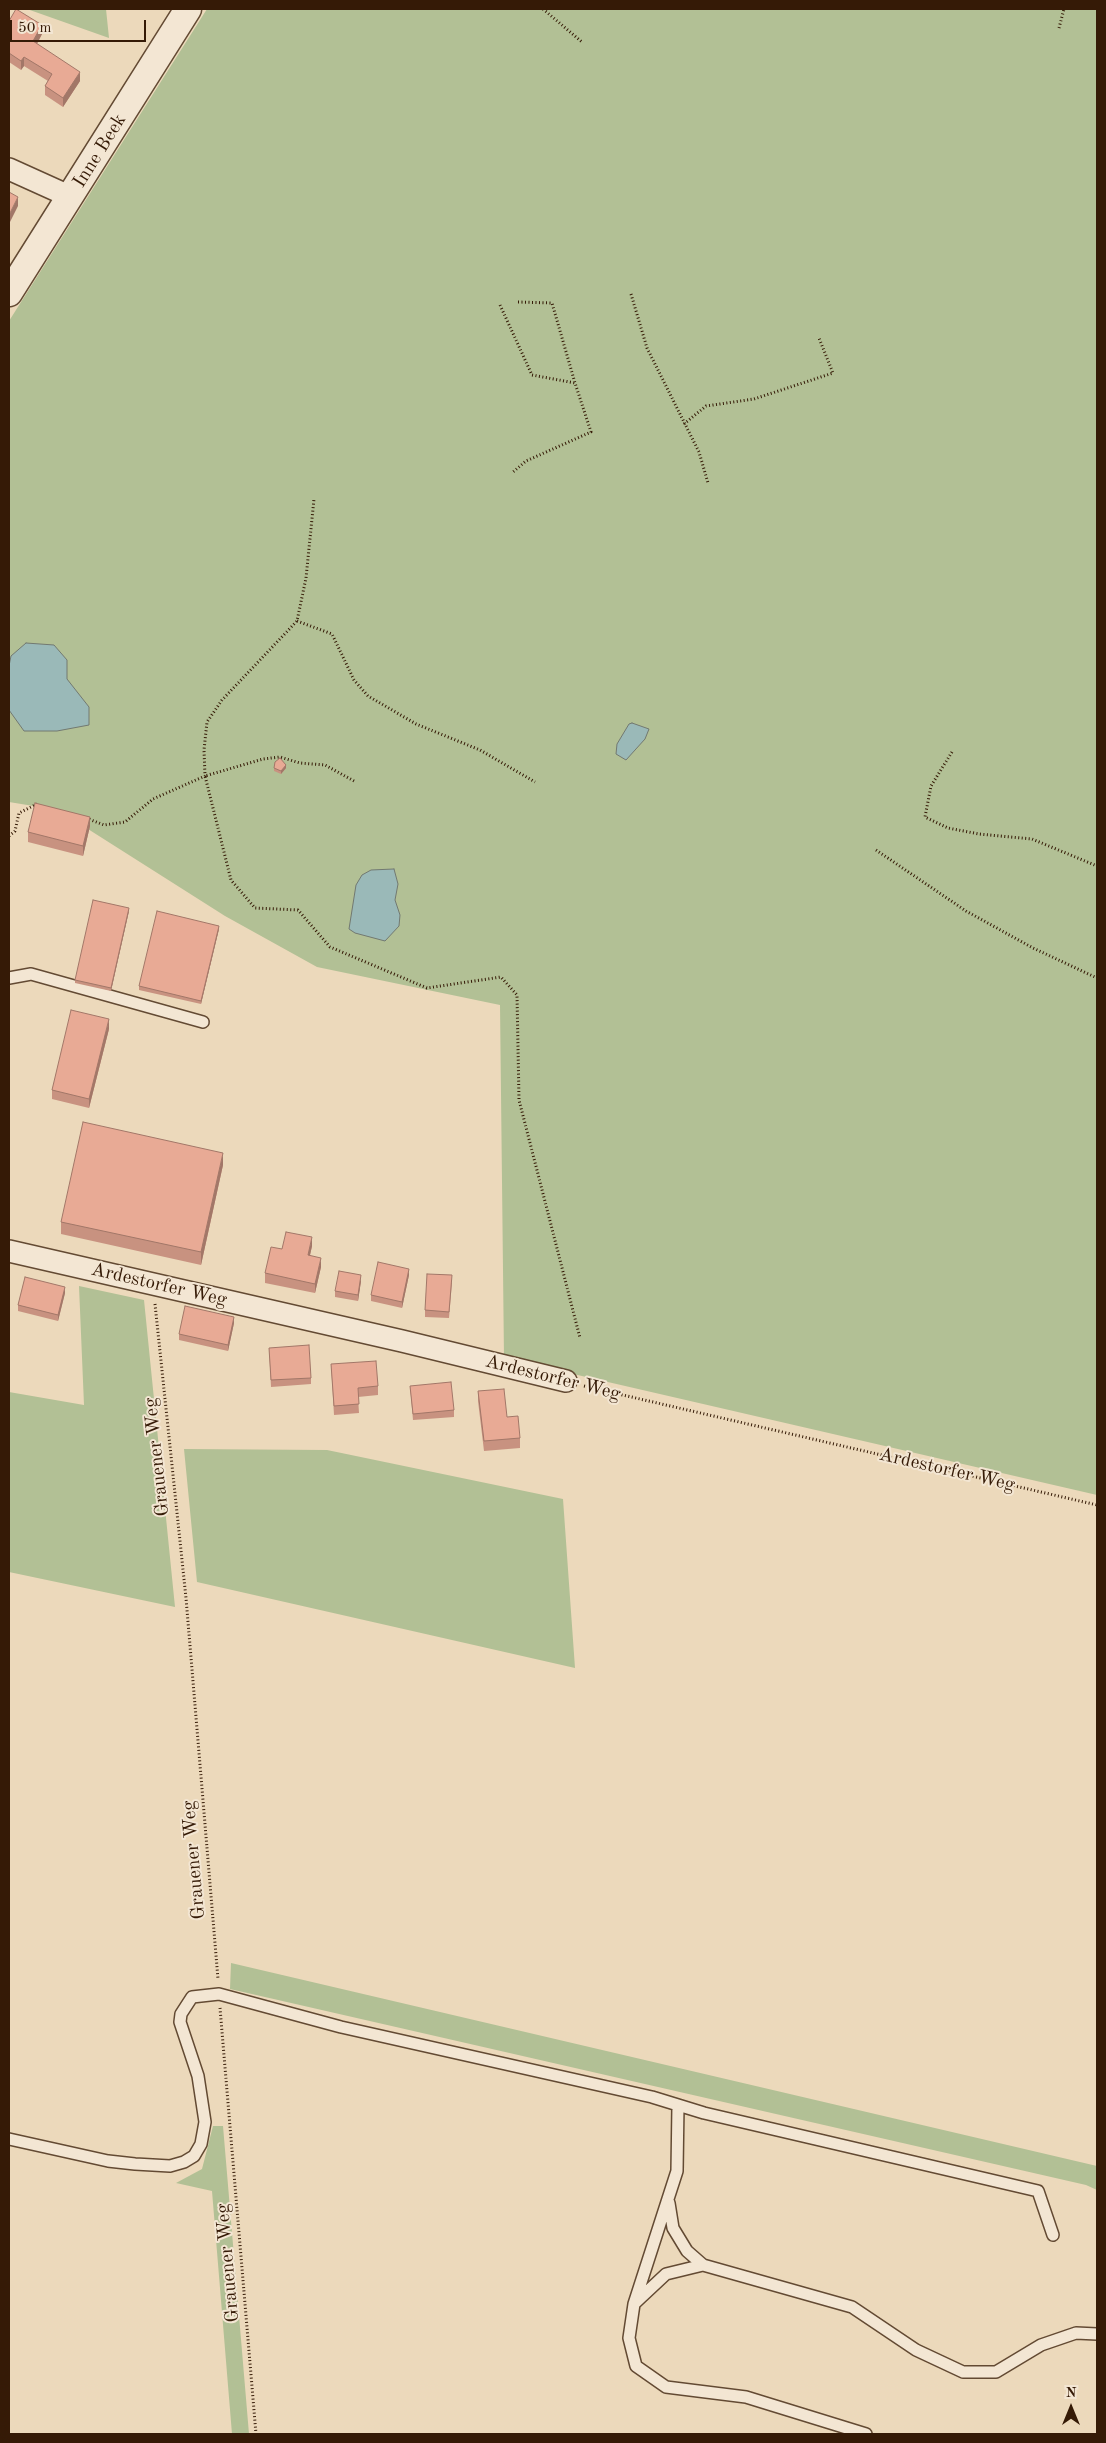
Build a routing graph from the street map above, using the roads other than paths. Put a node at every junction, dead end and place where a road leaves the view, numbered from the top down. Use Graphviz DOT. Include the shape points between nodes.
graph roads {
  1 [pos="188,9"];
  2 [pos="9,169"];
  3 [pos="71,197"];
  4 [pos="9,293"];
  5 [pos="9,978"];
  6 [pos="203,1022"];
  7 [pos="9,1251"];
  8 [pos="566,1382"];
  9 [pos="678,2105"];
  10 [pos="9,2139"];
  11 [pos="669,2201"];
  12 [pos="1053,2235"];
  13 [pos="703,2265"];
  14 [pos="634,2304"];
  15 [pos="1097,2334"];
  16 [pos="866,2434"];
  1 -- 3 [label="street, Inne Beek"];
  2 -- 3 [label="street"];
  3 -- 4 [label="street, Inne Beek"];
  5 -- 6 [label="lane" via="31,974"];
  7 -- 8 [label="street, Ardestorfer Weg"];
  9 -- 10 [label="lane" via="341,2027 219,1994 192,1997 181,2014 180,2022 198,2076 205,2122 201,2144 194,2156 170,2166 135,2164"];
  9 -- 11 [label="lane" via="677,2172"];
  9 -- 12 [label="lane" via="1038,2191"];
  11 -- 13 [label="lane" via="673,2228 687,2251"];
  11 -- 14 [label="lane"];
  13 -- 14 [label="lane" via="666,2274"];
  13 -- 15 [label="lane" via="852,2307 916,2350 963,2372 996,2372 1041,2345 1076,2333"];
  14 -- 16 [label="lane" via="630,2338 636,2366 666,2386 746,2397"];
}
